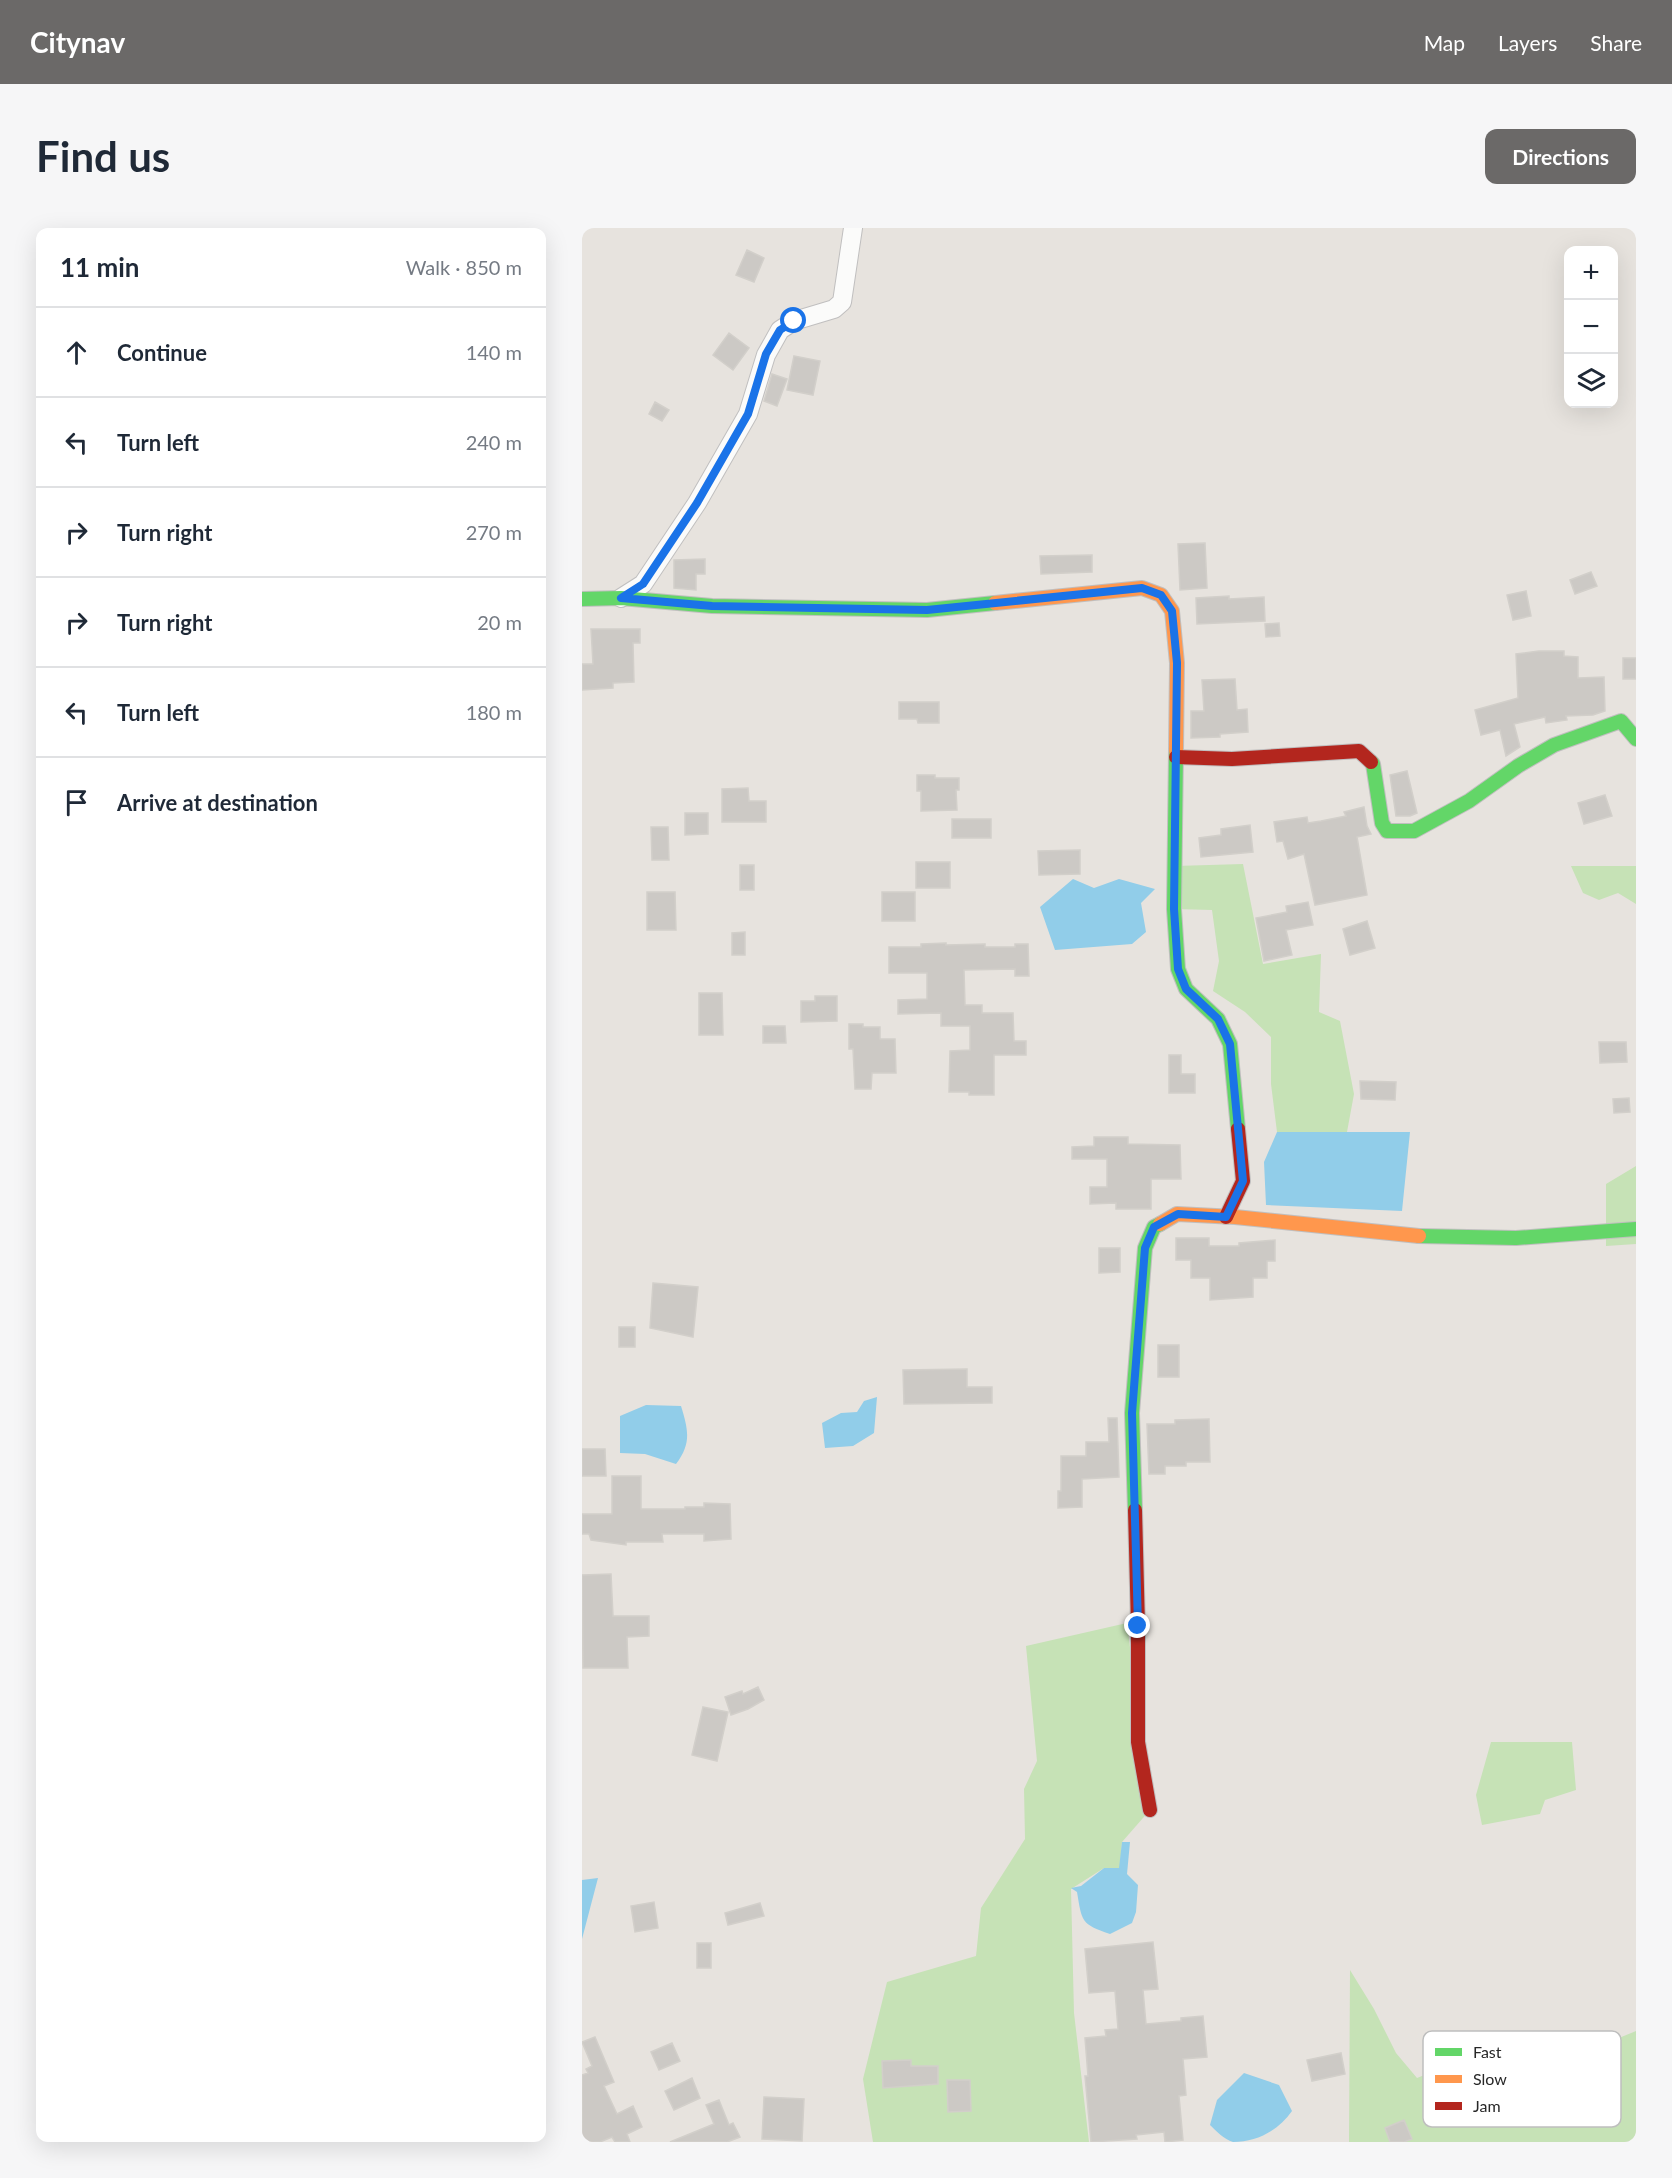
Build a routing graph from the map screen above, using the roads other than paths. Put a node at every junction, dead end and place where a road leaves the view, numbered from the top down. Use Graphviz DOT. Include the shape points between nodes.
graph roads {
  1 [pos="853,228"];
  2 [pos="621,598"];
  3 [pos="582,599"];
  4 [pos="1636,739"];
  5 [pos="1176,757"];
  6 [pos="1226,1217"];
  7 [pos="1636,1229"];
  8 [pos="1150,1810"];
  1 -- 2 [label="street" via="842,302 834,309 809,315 780,330 766,354 748,414 697,503 643,584"];
  2 -- 3 [label="street"];
  2 -- 5 [label="street" via="712,606 927,610 1142,588 1161,595 1172,611 1177,663"];
  4 -- 5 [label="street" via="1621,721 1554,745 1469,801 1414,831 1387,831 1382,823 1373,764 1359,751 1232,759"];
  5 -- 6 [label="street" via="1174,909 1178,969 1186,989 1218,1019 1230,1044 1243,1181"];
  6 -- 7 [label="street" via="1464,1238"];
  6 -- 8 [label="street" via="1178,1214 1154,1227 1145,1248 1132,1413 1138,1742"];
}
